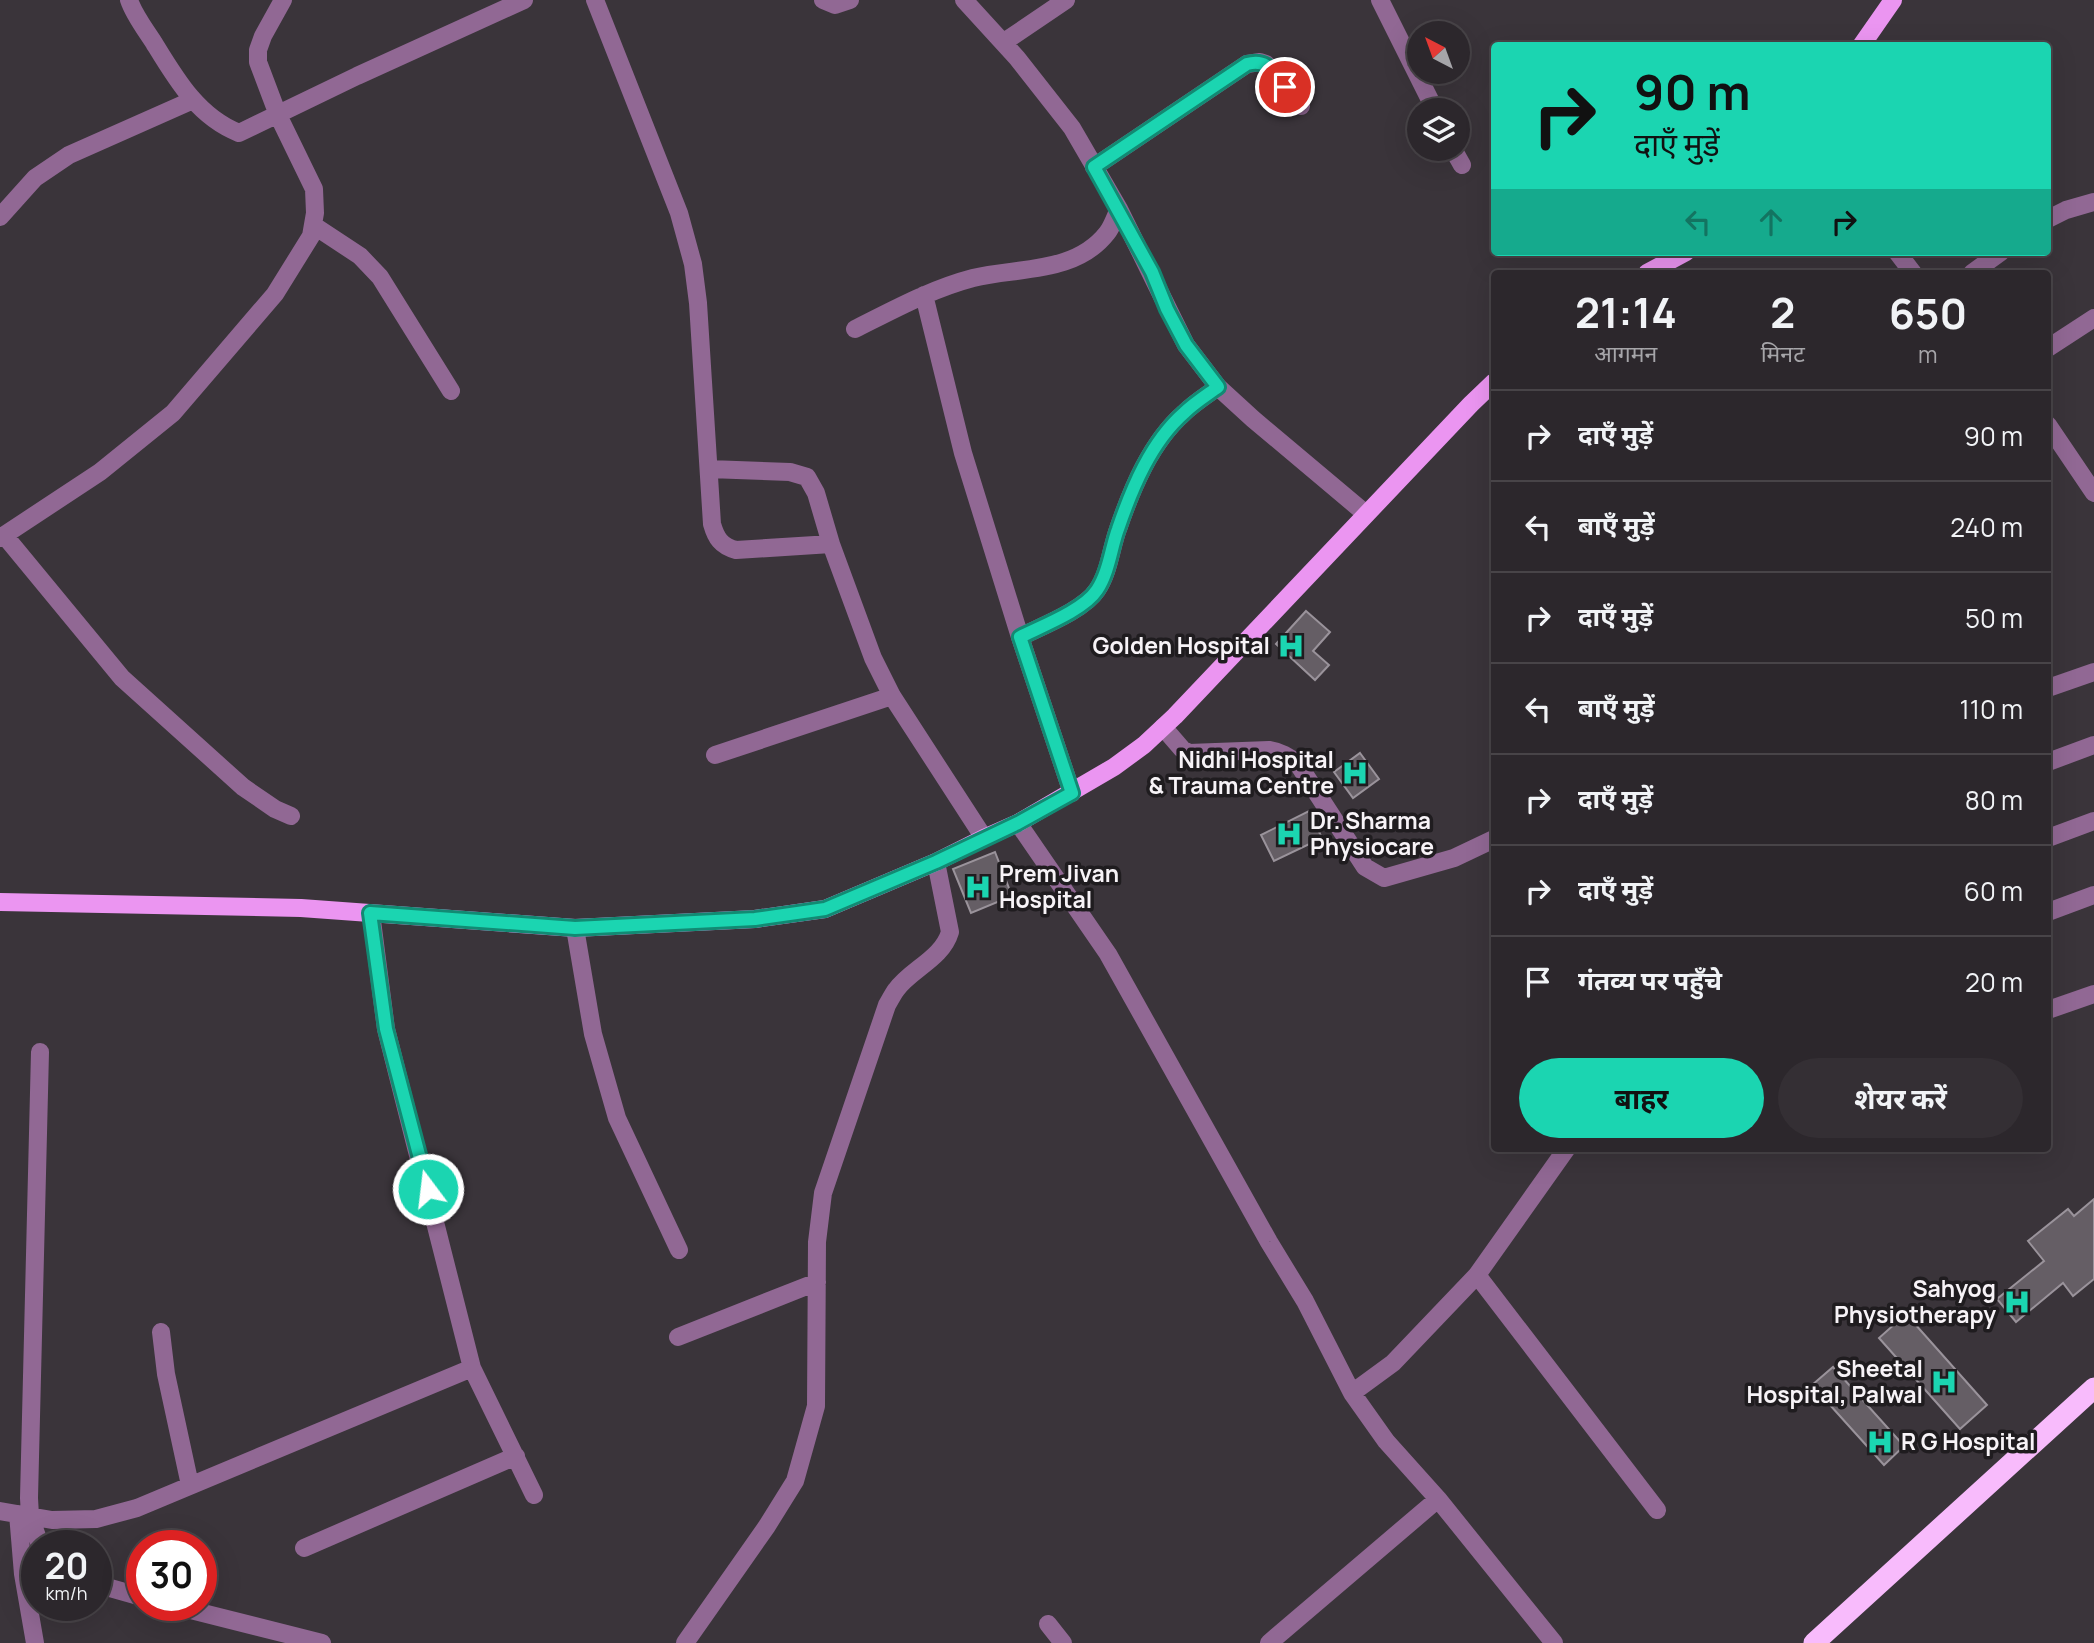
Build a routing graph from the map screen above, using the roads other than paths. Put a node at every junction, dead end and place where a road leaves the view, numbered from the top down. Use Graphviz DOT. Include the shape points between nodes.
graph roads {
  1 [pos="129,0"];
  2 [pos="283,0"];
  3 [pos="524,0"];
  4 [pos="595,0"];
  5 [pos="823,0"];
  6 [pos="850,0"];
  7 [pos="964,0"];
  8 [pos="1066,0"];
  9 [pos="1380,0"];
  10 [pos="1893,0"];
  11 [pos="1003,42"];
  12 [pos="1864,42"];
  13 [pos="1429,98"];
  14 [pos="193,100"];
  15 [pos="1301,107"];
  16 [pos="278,115"];
  17 [pos="1094,167"];
  18 [pos="2094,202"];
  19 [pos="1119,209"];
  20 [pos="0,217"];
  21 [pos="2051,217"];
  22 [pos="313,225"];
  23 [pos="1679,256"];
  24 [pos="1900,256"];
  25 [pos="1995,256"];
  26 [pos="1653,270"];
  27 [pos="1911,270"];
  28 [pos="1976,270"];
  29 [pos="924,295"];
  30 [pos="2094,318"];
  31 [pos="855,329"];
  32 [pos="2051,346"];
  33 [pos="1491,385"];
  34 [pos="1218,387"];
  35 [pos="451,391"];
  36 [pos="2051,429"];
  37 [pos="709,469"];
  38 [pos="2094,493"];
  39 [pos="1366,514"];
  40 [pos="2,537"];
  41 [pos="831,544"];
  42 [pos="1020,637"];
  43 [pos="2094,672"];
  44 [pos="2051,687"];
  45 [pos="892,696"];
  46 [pos="1163,727"];
  47 [pos="2094,745"];
  48 [pos="715,755"];
  49 [pos="2051,761"];
  50 [pos="1072,793"];
  51 [pos="291,816"];
  52 [pos="2094,821"];
  53 [pos="1018,823"];
  54 [pos="2051,837"];
  55 [pos="984,838"];
  56 [pos="1491,840"];
  57 [pos="936,862"];
  58 [pos="2094,895"];
  59 [pos="0,902"];
  60 [pos="2051,911"];
  61 [pos="370,913"];
  62 [pos="575,928"];
  63 [pos="2094,994"];
  64 [pos="2051,1009"];
  65 [pos="40,1052"];
  66 [pos="1564,1152"];
  67 [pos="679,1250"];
  68 [pos="1477,1275"];
  69 [pos="817,1282"];
  70 [pos="161,1332"];
  71 [pos="678,1337"];
  72 [pos="472,1368"];
  73 [pos="2094,1388"];
  74 [pos="1352,1393"];
  75 [pos="516,1457"];
  76 [pos="190,1485"];
  77 [pos="534,1495"];
  78 [pos="1438,1499"];
  79 [pos="1657,1510"];
  80 [pos="0,1511"];
  81 [pos="24,1515"];
  82 [pos="32,1530"];
  83 [pos="304,1548"];
  84 [pos="217,1617"];
  85 [pos="1048,1624"];
  86 [pos="1552,1642"];
  87 [pos="35,1643"];
  88 [pos="322,1643"];
  89 [pos="685,1643"];
  90 [pos="1063,1643"];
  91 [pos="1269,1643"];
  92 [pos="1814,1643"];
  1 -- 14 [label="street"];
  2 -- 16 [label="street" via="258,50 258,62"];
  3 -- 16 [label="street"];
  4 -- 37 [label="street" via="679,213 693,264"];
  5 -- 6 [label="street" via="835,5"];
  7 -- 11 [label="street"];
  8 -- 11 [label="street"];
  9 -- 13 [label="street"];
  10 -- 12 [label="main road"];
  11 -- 17 [label="street" via="1072,128"];
  14 -- 16 [label="street" via="212,119 239,133"];
  14 -- 20 [label="street" via="69,155 35,178"];
  15 -- 17 [label="street" via="1266,64 1247,64"];
  16 -- 22 [label="street" via="314,189"];
  17 -- 19 [label="street"];
  18 -- 21 [label="street"];
  19 -- 29 [label="street" via="1108,233 1070,260 975,278"];
  19 -- 34 [label="street" via="1186,345"];
  22 -- 35 [label="street" via="360,256 380,277"];
  22 -- 40 [label="street" via="311,236 275,294 173,414 100,472"];
  23 -- 26 [label="main road"];
  24 -- 27 [label="street"];
  25 -- 28 [label="street"];
  29 -- 31 [label="street"];
  29 -- 42 [label="street" via="963,453"];
  30 -- 32 [label="street"];
  33 -- 39 [label="main road"];
  34 -- 39 [label="street"];
  34 -- 42 [label="street" via="1183,413 1140,473 1097,590 1087,601"];
  36 -- 38 [label="street"];
  37 -- 41 [label="street" via="790,472 807,477"];
  37 -- 41 [label="street" via="712,524 715,536 726,547"];
  39 -- 46 [label="main road"];
  40 -- 51 [label="street" via="122,678 243,787"];
  41 -- 45 [label="street"];
  42 -- 50 [label="street"];
  43 -- 44 [label="street"];
  45 -- 48 [label="street"];
  45 -- 55 [label="street"];
  46 -- 50 [label="main road" via="1114,767"];
  46 -- 56 [label="street" via="1189,753 1269,750 1289,757 1365,866 1384,878 1454,858"];
  47 -- 49 [label="street"];
  50 -- 53 [label="main road"];
  52 -- 54 [label="street"];
  53 -- 55 [label="main road"];
  53 -- 74 [label="street" via="1108,954 1305,1301"];
  55 -- 57 [label="main road"];
  57 -- 62 [label="main road" via="825,909 755,919"];
  57 -- 69 [label="street" via="950,932 947,941 897,988 887,1005 823,1193"];
  58 -- 60 [label="street"];
  59 -- 61 [label="main road"];
  61 -- 62 [label="main road"];
  61 -- 72 [label="street" via="386,1029"];
  62 -- 67 [label="street" via="593,1034 617,1118"];
  63 -- 64 [label="street"];
  65 -- 81 [label="street"];
  66 -- 68 [label="street"];
  68 -- 74 [label="street" via="1393,1363"];
  68 -- 79 [label="street"];
  69 -- 71 [label="street"];
  69 -- 89 [label="street" via="816,1406 795,1481"];
  70 -- 76 [label="street"];
  72 -- 75 [label="street"];
  72 -- 76 [label="street"];
  73 -- 92 [label="highway"];
  74 -- 78 [label="street" via="1386,1441"];
  75 -- 77 [label="street"];
  75 -- 83 [label="street"];
  76 -- 81 [label="street" via="137,1508 96,1519"];
  78 -- 86 [label="street"];
  78 -- 91 [label="street"];
  80 -- 81 [label="street"];
  81 -- 82 [label="street"];
  81 -- 87 [label="street" via="23,1574"];
  84 -- 88 [label="street"];
  85 -- 90 [label="street"];
}
